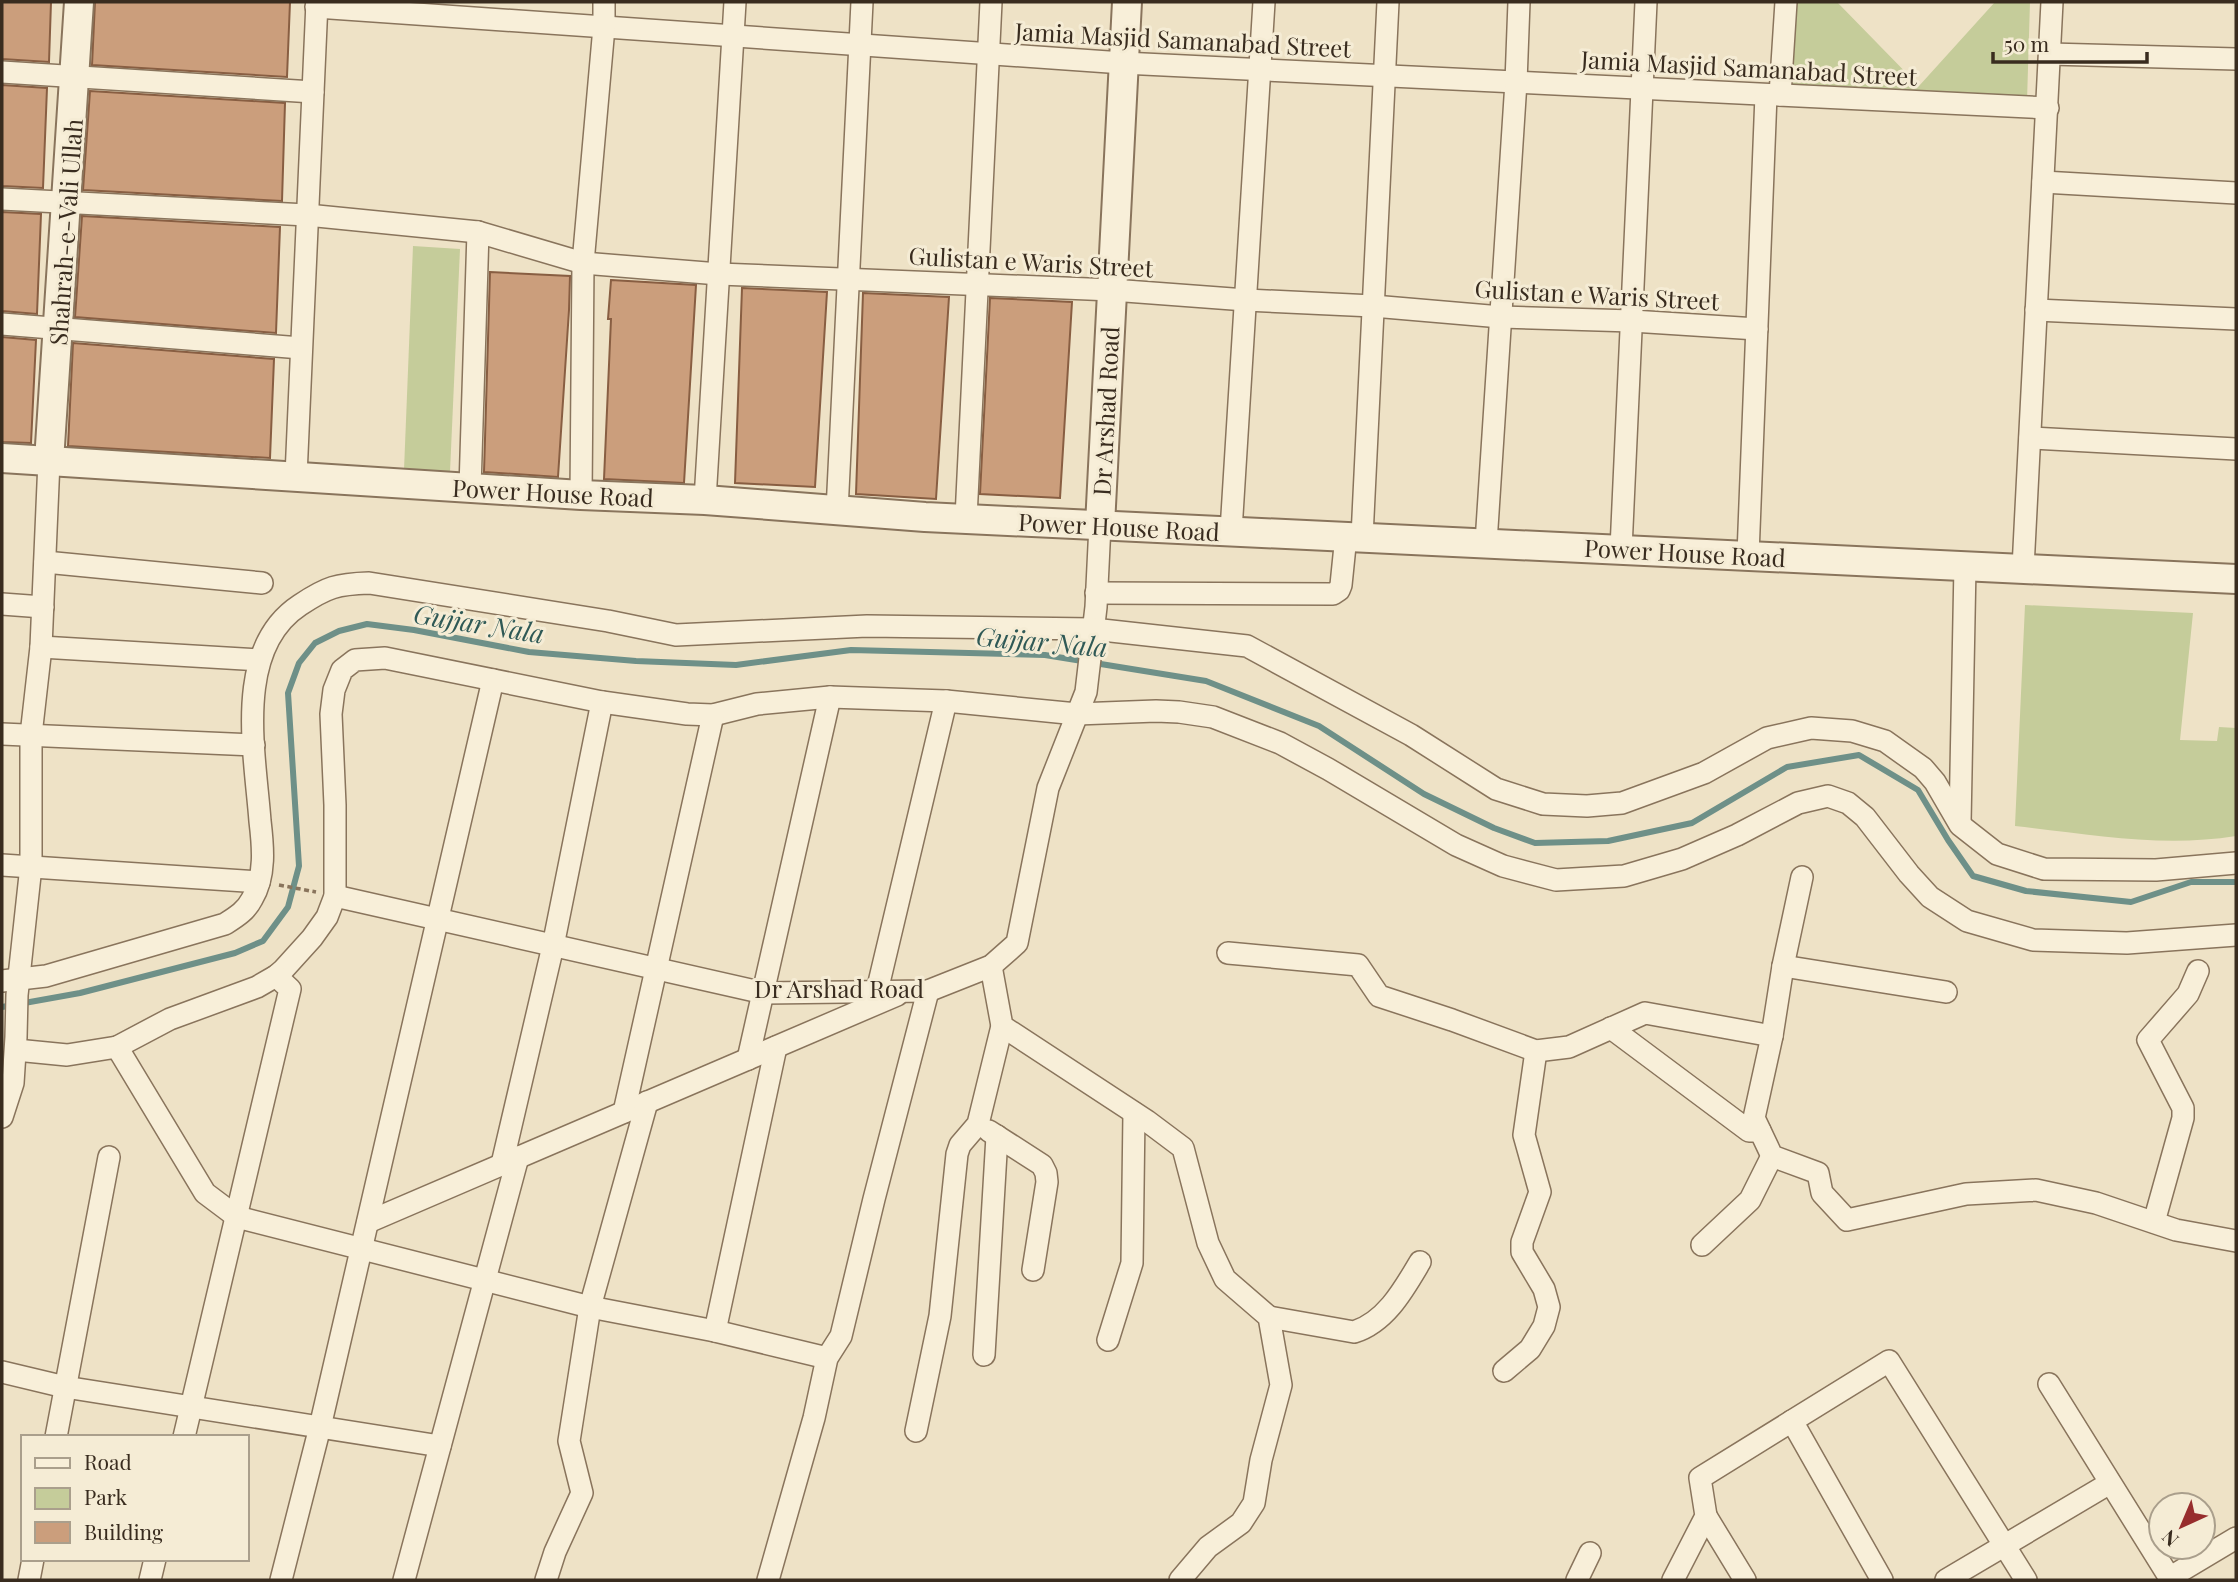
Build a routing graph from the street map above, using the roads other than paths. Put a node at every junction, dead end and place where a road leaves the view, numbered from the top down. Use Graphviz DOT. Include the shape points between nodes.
graph roads {
  1 [pos="79,2"];
  2 [pos="604,2"];
  3 [pos="735,2"];
  4 [pos="862,2"];
  5 [pos="990,2"];
  6 [pos="1127,2"];
  7 [pos="1264,2"];
  8 [pos="1388,2"];
  9 [pos="1519,2"];
  10 [pos="1646,2"];
  11 [pos="1786,2"];
  12 [pos="2052,2"];
  13 [pos="316,4"];
  14 [pos="604,27"];
  15 [pos="734,36"];
  16 [pos="860,45"];
  17 [pos="988,54"];
  18 [pos="2050,54"];
  19 [pos="2236,59"];
  20 [pos="1124,63"];
  21 [pos="1261,70"];
  22 [pos="2,72"];
  23 [pos="75,76"];
  24 [pos="1385,76"];
  25 [pos="1516,82"];
  26 [pos="1642,88"];
  27 [pos="313,92"];
  28 [pos="1773,95"];
  29 [pos="2048,108"];
  30 [pos="2043,182"];
  31 [pos="2236,193"];
  32 [pos="2,199"];
  33 [pos="66,204"];
  34 [pos="307,215"];
  35 [pos="478,232"];
  36 [pos="583,263"];
  37 [pos="719,274"];
  38 [pos="849,278"];
  39 [pos="978,283"];
  40 [pos="1112,290"];
  41 [pos="1246,300"];
  42 [pos="1373,306"];
  43 [pos="2036,310"];
  44 [pos="1501,317"];
  45 [pos="2236,319"];
  46 [pos="1632,321"];
  47 [pos="2,324"];
  48 [pos="58,327"];
  49 [pos="1756,329"];
  50 [pos="301,348"];
  51 [pos="2030,438"];
  52 [pos="2236,449"];
  53 [pos="2,458"];
  54 [pos="49,461"];
  55 [pos="296,477"];
  56 [pos="470,488"];
  57 [pos="581,495"];
  58 [pos="705,500"];
  59 [pos="837,511"];
  60 [pos="966,518"];
  61 [pos="1100,525"];
  62 [pos="1231,531"];
  63 [pos="1354,536"];
  64 [pos="1486,543"];
  65 [pos="1621,549"];
  66 [pos="1748,555"];
  67 [pos="45,562"];
  68 [pos="1965,566"];
  69 [pos="2022,568"];
  70 [pos="2236,579"];
  71 [pos="262,583"];
  72 [pos="1096,593"];
  73 [pos="2,604"];
  74 [pos="43,607"];
  75 [pos="1092,639"];
  76 [pos="41,647"];
  77 [pos="259,660"];
  78 [pos="494,680"];
  79 [pos="830,697"];
  80 [pos="946,701"];
  81 [pos="602,702"];
  82 [pos="1077,714"];
  83 [pos="713,715"];
  84 [pos="2,734"];
  85 [pos="31,735"];
  86 [pos="254,745"];
  87 [pos="1960,825"];
  88 [pos="2236,863"];
  89 [pos="2,865"];
  90 [pos="31,866"];
  91 [pos="1802,877"];
  92 [pos="269,884"];
  93 [pos="327,894"];
  94 [pos="439,921"];
  95 [pos="2236,935"];
  96 [pos="553,946"];
  97 [pos="1228,953"];
  98 [pos="991,966"];
  99 [pos="1783,966"];
  100 [pos="657,969"];
  101 [pos="2199,971"];
  102 [pos="275,976"];
  103 [pos="13,985"];
  104 [pos="877,991"];
  105 [pos="906,991"];
  106 [pos="928,991"];
  107 [pos="1946,992"];
  108 [pos="764,993"];
  109 [pos="1002,1026"];
  110 [pos="1611,1028"];
  111 [pos="1772,1036"];
  112 [pos="117,1047"];
  113 [pos="776,1047"];
  114 [pos="12,1052"];
  115 [pos="1536,1052"];
  116 [pos="748,1059"];
  117 [pos="647,1102"];
  118 [pos="624,1112"];
  119 [pos="1134,1113"];
  120 [pos="2,1116"];
  121 [pos="978,1124"];
  122 [pos="1760,1131"];
  123 [pos="997,1136"];
  124 [pos="1772,1156"];
  125 [pos="109,1157"];
  126 [pos="510,1161"];
  127 [pos="237,1217"];
  128 [pos="368,1222"];
  129 [pos="2154,1222"];
  130 [pos="2236,1241"];
  131 [pos="1702,1245"];
  132 [pos="362,1249"];
  133 [pos="1420,1262"];
  134 [pos="1033,1270"];
  135 [pos="485,1281"];
  136 [pos="590,1307"];
  137 [pos="1269,1317"];
  138 [pos="715,1331"];
  139 [pos="1108,1340"];
  140 [pos="984,1355"];
  141 [pos="827,1358"];
  142 [pos="1504,1371"];
  143 [pos="2,1372"];
  144 [pos="2049,1384"];
  145 [pos="65,1387"];
  146 [pos="191,1406"];
  147 [pos="1791,1421"];
  148 [pos="320,1427"];
  149 [pos="916,1431"];
  150 [pos="56,1435"];
  151 [pos="184,1435"];
  152 [pos="440,1446"];
  153 [pos="2110,1483"];
  154 [pos="1706,1516"];
  155 [pos="2236,1538"];
  156 [pos="2006,1547"];
  157 [pos="1590,1553"];
  158 [pos="33,1561"];
  159 [pos="155,1561"];
  160 [pos="2170,1579"];
  161 [pos="29,1580"];
  162 [pos="150,1580"];
  163 [pos="281,1580"];
  164 [pos="404,1580"];
  165 [pos="546,1580"];
  166 [pos="768,1580"];
  167 [pos="1180,1580"];
  168 [pos="1577,1580"];
  169 [pos="1673,1580"];
  170 [pos="1745,1580"];
  171 [pos="1882,1580"];
  172 [pos="1946,1580"];
  173 [pos="2026,1580"];
  1 -- 23 [label="street, Shahrah-e-Vali Ullah"];
  2 -- 14 [label="street"];
  3 -- 15 [label="street"];
  4 -- 16 [label="street"];
  5 -- 17 [label="street"];
  6 -- 20 [label="street, Dr Arshad Road"];
  7 -- 21 [label="street"];
  8 -- 24 [label="street"];
  9 -- 25 [label="street"];
  10 -- 26 [label="street"];
  11 -- 28 [label="street"];
  12 -- 18 [label="street"];
  13 -- 14 [label="street, Jamia Masjid Samanabad Street"];
  13 -- 27 [label="street"];
  14 -- 15 [label="street, Jamia Masjid Samanabad Street"];
  14 -- 36 [label="street"];
  15 -- 16 [label="street, Jamia Masjid Samanabad Street"];
  15 -- 37 [label="street"];
  16 -- 17 [label="street, Jamia Masjid Samanabad Street"];
  16 -- 38 [label="street"];
  17 -- 20 [label="street, Jamia Masjid Samanabad Street"];
  17 -- 39 [label="street"];
  18 -- 19 [label="street"];
  18 -- 29 [label="street"];
  20 -- 21 [label="street, Jamia Masjid Samanabad Street"];
  20 -- 40 [label="street, Dr Arshad Road"];
  21 -- 24 [label="street, Jamia Masjid Samanabad Street"];
  21 -- 41 [label="street"];
  22 -- 23 [label="street"];
  23 -- 27 [label="street"];
  23 -- 33 [label="street, Shahrah-e-Vali Ullah"];
  24 -- 25 [label="street, Jamia Masjid Samanabad Street"];
  24 -- 42 [label="street"];
  25 -- 26 [label="street, Jamia Masjid Samanabad Street"];
  25 -- 44 [label="street"];
  26 -- 28 [label="street, Jamia Masjid Samanabad Street"];
  26 -- 46 [label="street"];
  27 -- 34 [label="street"];
  28 -- 29 [label="street, Jamia Masjid Samanabad Street"];
  28 -- 49 [label="street"];
  29 -- 30 [label="street"];
  30 -- 31 [label="street"];
  30 -- 43 [label="street"];
  32 -- 33 [label="street, Gulistan e Waris Street"];
  33 -- 34 [label="street, Gulistan e Waris Street"];
  33 -- 48 [label="street, Shahrah-e-Vali Ullah"];
  34 -- 35 [label="street, Gulistan e Waris Street"];
  34 -- 50 [label="street"];
  35 -- 36 [label="street, Gulistan e Waris Street"];
  35 -- 56 [label="street"];
  36 -- 37 [label="street, Gulistan e Waris Street"];
  36 -- 57 [label="street"];
  37 -- 38 [label="street, Gulistan e Waris Street"];
  37 -- 58 [label="street"];
  38 -- 39 [label="street, Gulistan e Waris Street"];
  38 -- 59 [label="street"];
  39 -- 40 [label="street, Gulistan e Waris Street"];
  39 -- 60 [label="street"];
  40 -- 41 [label="street, Gulistan e Waris Street"];
  40 -- 61 [label="street, Dr Arshad Road"];
  41 -- 42 [label="street, Gulistan e Waris Street"];
  41 -- 62 [label="street"];
  42 -- 44 [label="street, Gulistan e Waris Street"];
  42 -- 63 [label="street"];
  43 -- 45 [label="street"];
  43 -- 51 [label="street"];
  44 -- 46 [label="street, Gulistan e Waris Street"];
  44 -- 64 [label="street"];
  46 -- 49 [label="street, Gulistan e Waris Street"];
  46 -- 65 [label="street"];
  47 -- 48 [label="street"];
  48 -- 50 [label="street"];
  48 -- 54 [label="street, Shahrah-e-Vali Ullah"];
  49 -- 66 [label="street"];
  50 -- 55 [label="street"];
  51 -- 52 [label="street"];
  51 -- 69 [label="street"];
  53 -- 54 [label="street, Power House Road"];
  54 -- 55 [label="street, Power House Road"];
  54 -- 67 [label="street"];
  55 -- 56 [label="street, Power House Road"];
  56 -- 57 [label="street, Power House Road"];
  57 -- 58 [label="street, Power House Road"];
  58 -- 59 [label="street, Power House Road"];
  59 -- 60 [label="street, Power House Road"];
  60 -- 61 [label="street, Power House Road"];
  61 -- 62 [label="street, Power House Road"];
  61 -- 72 [label="street, Dr Arshad Road"];
  62 -- 63 [label="street, Power House Road"];
  63 -- 64 [label="street, Power House Road"];
  63 -- 72 [label="street" via="1341,585 1333,594"];
  64 -- 65 [label="street, Power House Road"];
  65 -- 66 [label="street, Power House Road"];
  66 -- 68 [label="street, Power House Road"];
  67 -- 71 [label="street"];
  67 -- 74 [label="street"];
  68 -- 69 [label="street, Power House Road"];
  68 -- 87 [label="street"];
  69 -- 70 [label="street, Power House Road"];
  72 -- 75 [label="street, Dr Arshad Road"];
  73 -- 74 [label="street"];
  74 -- 76 [label="street"];
  75 -- 77 [label="street" via="867,626 676,635 360,583 340,584 293,610 265,643"];
  75 -- 82 [label="street, Dr Arshad Road" via="1086,692"];
  75 -- 87 [label="street" via="1247,646 1411,736 1496,789 1543,804 1622,803 1704,773 1767,738 1811,727 1852,732 1885,741 1923,768"];
  76 -- 77 [label="street"];
  76 -- 85 [label="street"];
  77 -- 86 [label="street" via="254,681"];
  78 -- 81 [label="street"];
  78 -- 93 [label="street" via="385,658 355,660 342,670 331,714 335,805"];
  78 -- 94 [label="street"];
  79 -- 80 [label="street"];
  79 -- 83 [label="street" via="757,704"];
  79 -- 108 [label="street"];
  80 -- 82 [label="street"];
  80 -- 104 [label="street"];
  81 -- 83 [label="street"];
  81 -- 96 [label="street"];
  82 -- 95 [label="street" via="1156,711 1213,717 1292,750 1456,845 1503,866 1556,880 1624,876 1682,859 1798,803 1828,796 1848,803 1865,817 1930,897 1967,921 2033,940 2127,943"];
  82 -- 98 [label="street, Dr Arshad Road" via="1048,788 1017,943"];
  83 -- 100 [label="street"];
  84 -- 85 [label="street"];
  85 -- 86 [label="street"];
  85 -- 90 [label="street"];
  86 -- 92 [label="street"];
  87 -- 88 [label="street" via="1997,854 2044,869 2156,870"];
  89 -- 90 [label="street"];
  90 -- 92 [label="street"];
  90 -- 103 [label="street"];
  91 -- 99 [label="street"];
  92 -- 103 [label="street" via="225,924"];
  93 -- 94 [label="street, Dr Arshad Road"];
  93 -- 102 [label="street" via="327,917"];
  94 -- 96 [label="street, Dr Arshad Road"];
  94 -- 128 [label="street"];
  96 -- 100 [label="street, Dr Arshad Road"];
  96 -- 126 [label="street"];
  97 -- 115 [label="street" via="1358,965 1379,996"];
  98 -- 106 [label="street, Dr Arshad Road"];
  98 -- 109 [label="street"];
  99 -- 107 [label="street"];
  99 -- 111 [label="street"];
  100 -- 108 [label="street, Dr Arshad Road"];
  100 -- 118 [label="street"];
  101 -- 129 [label="street" via="2188,995 2148,1040 2183,1108"];
  102 -- 112 [label="street" via="257,987 170,1018"];
  102 -- 127 [label="street" via="290,989"];
  103 -- 114 [label="street"];
  104 -- 105 [label="street, Dr Arshad Road"];
  104 -- 108 [label="street, Dr Arshad Road"];
  105 -- 106 [label="street, Dr Arshad Road"];
  105 -- 113 [label="street"];
  106 -- 141 [label="street" via="841,1336"];
  108 -- 116 [label="street"];
  109 -- 119 [label="street"];
  109 -- 121 [label="street"];
  110 -- 111 [label="street" via="1645,1013"];
  110 -- 115 [label="street" via="1569,1047"];
  110 -- 122 [label="street" via="1749,1130"];
  111 -- 122 [label="street" via="1754,1118"];
  112 -- 114 [label="street" via="67,1055"];
  112 -- 127 [label="street" via="205,1193"];
  113 -- 116 [label="street"];
  113 -- 138 [label="street"];
  114 -- 120 [label="street" via="13,1083"];
  115 -- 142 [label="street" via="1524,1135 1540,1192 1522,1252 1549,1307 1530,1349"];
  116 -- 117 [label="street"];
  117 -- 118 [label="street"];
  117 -- 136 [label="street"];
  118 -- 126 [label="street"];
  119 -- 137 [label="street" via="1183,1148 1208,1243 1226,1279"];
  119 -- 139 [label="street" via="1132,1262"];
  121 -- 123 [label="street"];
  121 -- 149 [label="street" via="957,1154 940,1316"];
  122 -- 124 [label="street"];
  123 -- 134 [label="street" via="1042,1165 1046,1173"];
  123 -- 140 [label="street"];
  124 -- 129 [label="street" via="1818,1173 1822,1193 1847,1220 1966,1194 2036,1190"];
  124 -- 131 [label="street" via="1750,1200"];
  125 -- 145 [label="street"];
  126 -- 128 [label="street"];
  126 -- 135 [label="street"];
  127 -- 132 [label="street"];
  127 -- 146 [label="street"];
  128 -- 132 [label="street"];
  129 -- 130 [label="street"];
  132 -- 135 [label="street"];
  132 -- 148 [label="street"];
  133 -- 137 [label="street" via="1380,1318 1366,1328 1354,1332"];
  135 -- 136 [label="street"];
  135 -- 152 [label="street"];
  136 -- 138 [label="street"];
  136 -- 165 [label="street" via="569,1441 582,1493"];
  137 -- 167 [label="street" via="1281,1385 1254,1503 1241,1523 1208,1547"];
  138 -- 141 [label="street"];
  141 -- 166 [label="street"];
  143 -- 145 [label="street"];
  144 -- 153 [label="street"];
  145 -- 146 [label="street"];
  145 -- 150 [label="street"];
  146 -- 148 [label="street"];
  146 -- 151 [label="street"];
  147 -- 154 [label="street" via="1700,1478"];
  147 -- 156 [label="street" via="1889,1361"];
  147 -- 171 [label="street"];
  148 -- 152 [label="street"];
  148 -- 163 [label="street"];
  152 -- 164 [label="street"];
  153 -- 156 [label="street"];
  153 -- 160 [label="street"];
  154 -- 169 [label="street"];
  154 -- 170 [label="street"];
  155 -- 160 [label="street"];
  156 -- 172 [label="street"];
  156 -- 173 [label="street"];
  157 -- 168 [label="street"];
  158 -- 161 [label="street"];
  159 -- 162 [label="street"];
}
